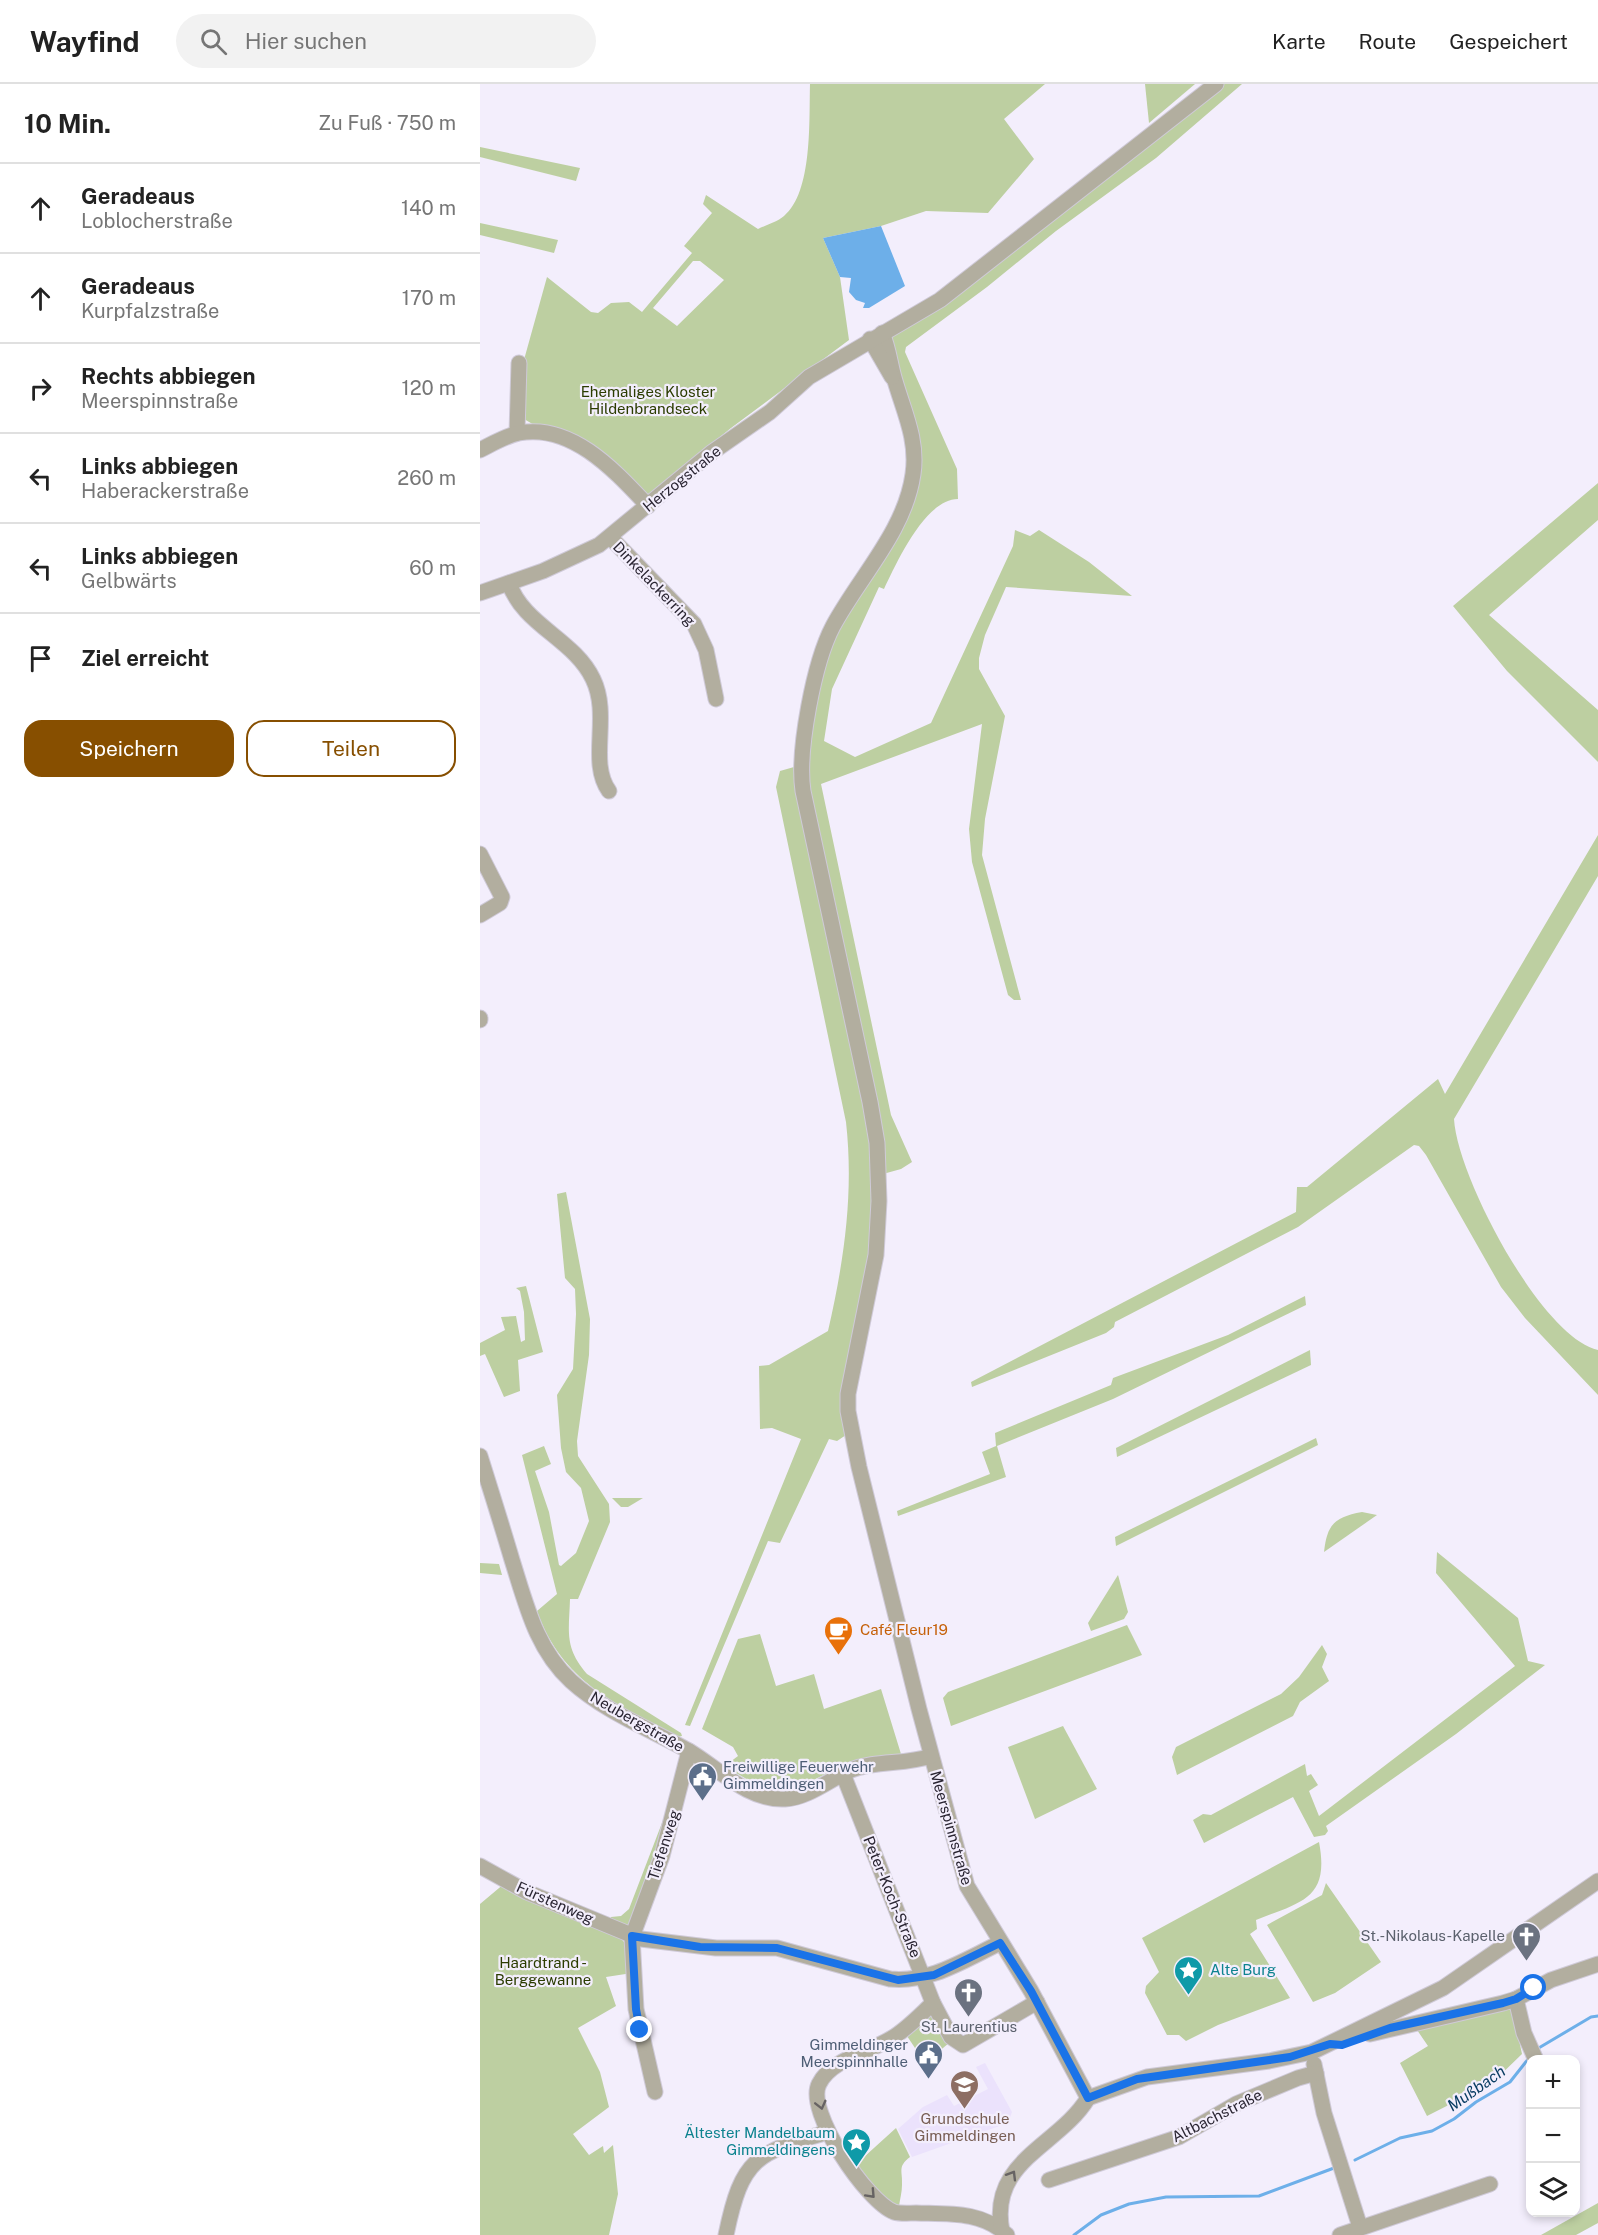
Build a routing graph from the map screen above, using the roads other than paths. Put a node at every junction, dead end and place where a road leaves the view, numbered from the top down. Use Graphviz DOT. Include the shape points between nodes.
graph roads {
  1 [pos="1216,84"];
  2 [pos="876,336"];
  3 [pos="519,363"];
  4 [pos="517,433"];
  5 [pos="480,450"];
  6 [pos="648,506"];
  7 [pos="610,537"];
  8 [pos="509,583"];
  9 [pos="480,593"];
  10 [pos="716,699"];
  11 [pos="609,791"];
  12 [pos="480,854"];
  13 [pos="480,915"];
  14 [pos="480,1456"];
  15 [pos="689,1751"];
  16 [pos="931,1756"];
  17 [pos="843,1774"];
  18 [pos="480,1866"];
  19 [pos="1598,1881"];
  20 [pos="632,1936"];
  21 [pos="1000,1943"];
  22 [pos="1598,1964"];
  23 [pos="924,1977"];
  24 [pos="1516,1999"];
  25 [pos="1037,2002"];
  26 [pos="933,2003"];
  27 [pos="1330,2044"];
  28 [pos="1312,2052"];
  29 [pos="1534,2055"];
  30 [pos="1316,2073"];
  31 [pos="655,2092"];
  32 [pos="1088,2098"];
  33 [pos="828,2132"];
  34 [pos="1049,2180"];
  35 [pos="1490,2184"];
  36 [pos="1360,2227"];
  37 [pos="1005,2233"];
  38 [pos="726,2235"];
  39 [pos="1340,2235"];
  1 -- 2 [label="street, Herzogstraße" via="940,300"];
  2 -- 6 [label="street, Herzogstraße" via="803,382"];
  2 -- 16 [label="street, Meerspinnstraße" via="910,424 914,462 911,485 894,528 832,628 808,714 800,772 877,1143 876,1255 849,1388 848,1412"];
  3 -- 4 [label="street"];
  4 -- 5 [label="street"];
  4 -- 6 [label="street" via="542,432 575,442 622,479"];
  6 -- 7 [label="street, Herzogstraße"];
  7 -- 8 [label="street, Herzogstraße" via="582,554"];
  7 -- 10 [label="street, Dinkelackerring" via="694,624 706,650"];
  8 -- 9 [label="street, Herzogstraße"];
  8 -- 11 [label="street" via="520,605 574,654 593,678 602,709 600,776"];
  12 -- 13 [label="street" via="502,897 500,903"];
  14 -- 15 [label="street, Neubergstraße" via="534,1630 550,1660 589,1695"];
  15 -- 17 [label="street, Neubergstraße" via="748,1790 778,1799 800,1796"];
  15 -- 20 [label="street, Tiefenweg" via="662,1856"];
  16 -- 17 [label="street, Neubergstraße" via="916,1761 883,1762"];
  16 -- 21 [label="street, Meerspinnstraße" via="967,1886"];
  17 -- 23 [label="street, Peter-Koch-Straße"];
  18 -- 20 [label="street, Fürstenweg" via="512,1885"];
  19 -- 27 [label="street" via="1443,1988"];
  20 -- 23 [label="street, Fürstenweg" via="700,1947 777,1948 890,1979"];
  20 -- 31 [label="street" via="636,2009"];
  21 -- 23 [label="street"];
  21 -- 25 [label="street, Meerspinnstraße"];
  22 -- 24 [label="street" via="1551,1980"];
  23 -- 26 [label="street, Peter-Koch-Straße"];
  24 -- 27 [label="street" via="1390,2028 1342,2045"];
  24 -- 29 [label="street"];
  25 -- 26 [label="street, Peter-Koch-Straße" via="963,2045 951,2037"];
  25 -- 32 [label="street, Meerspinnstraße"];
  26 -- 33 [label="street, one-way" via="892,2038 845,2061 822,2080 817,2090"];
  27 -- 28 [label="street"];
  28 -- 30 [label="street"];
  28 -- 32 [label="street" via="1147,2077"];
  30 -- 34 [label="street, Altbachstraße" via="1236,2104 1179,2137"];
  30 -- 36 [label="street" via="1324,2113"];
  37 -- 32 [label="street, one-way" via="1001,2212 1011,2175"];
  33 -- 37 [label="street, one-way" via="866,2188 893,2211 962,2214"];
  33 -- 38 [label="street" via="771,2150 753,2162 742,2181"];
  35 -- 36 [label="street"];
  36 -- 39 [label="street"];
}
